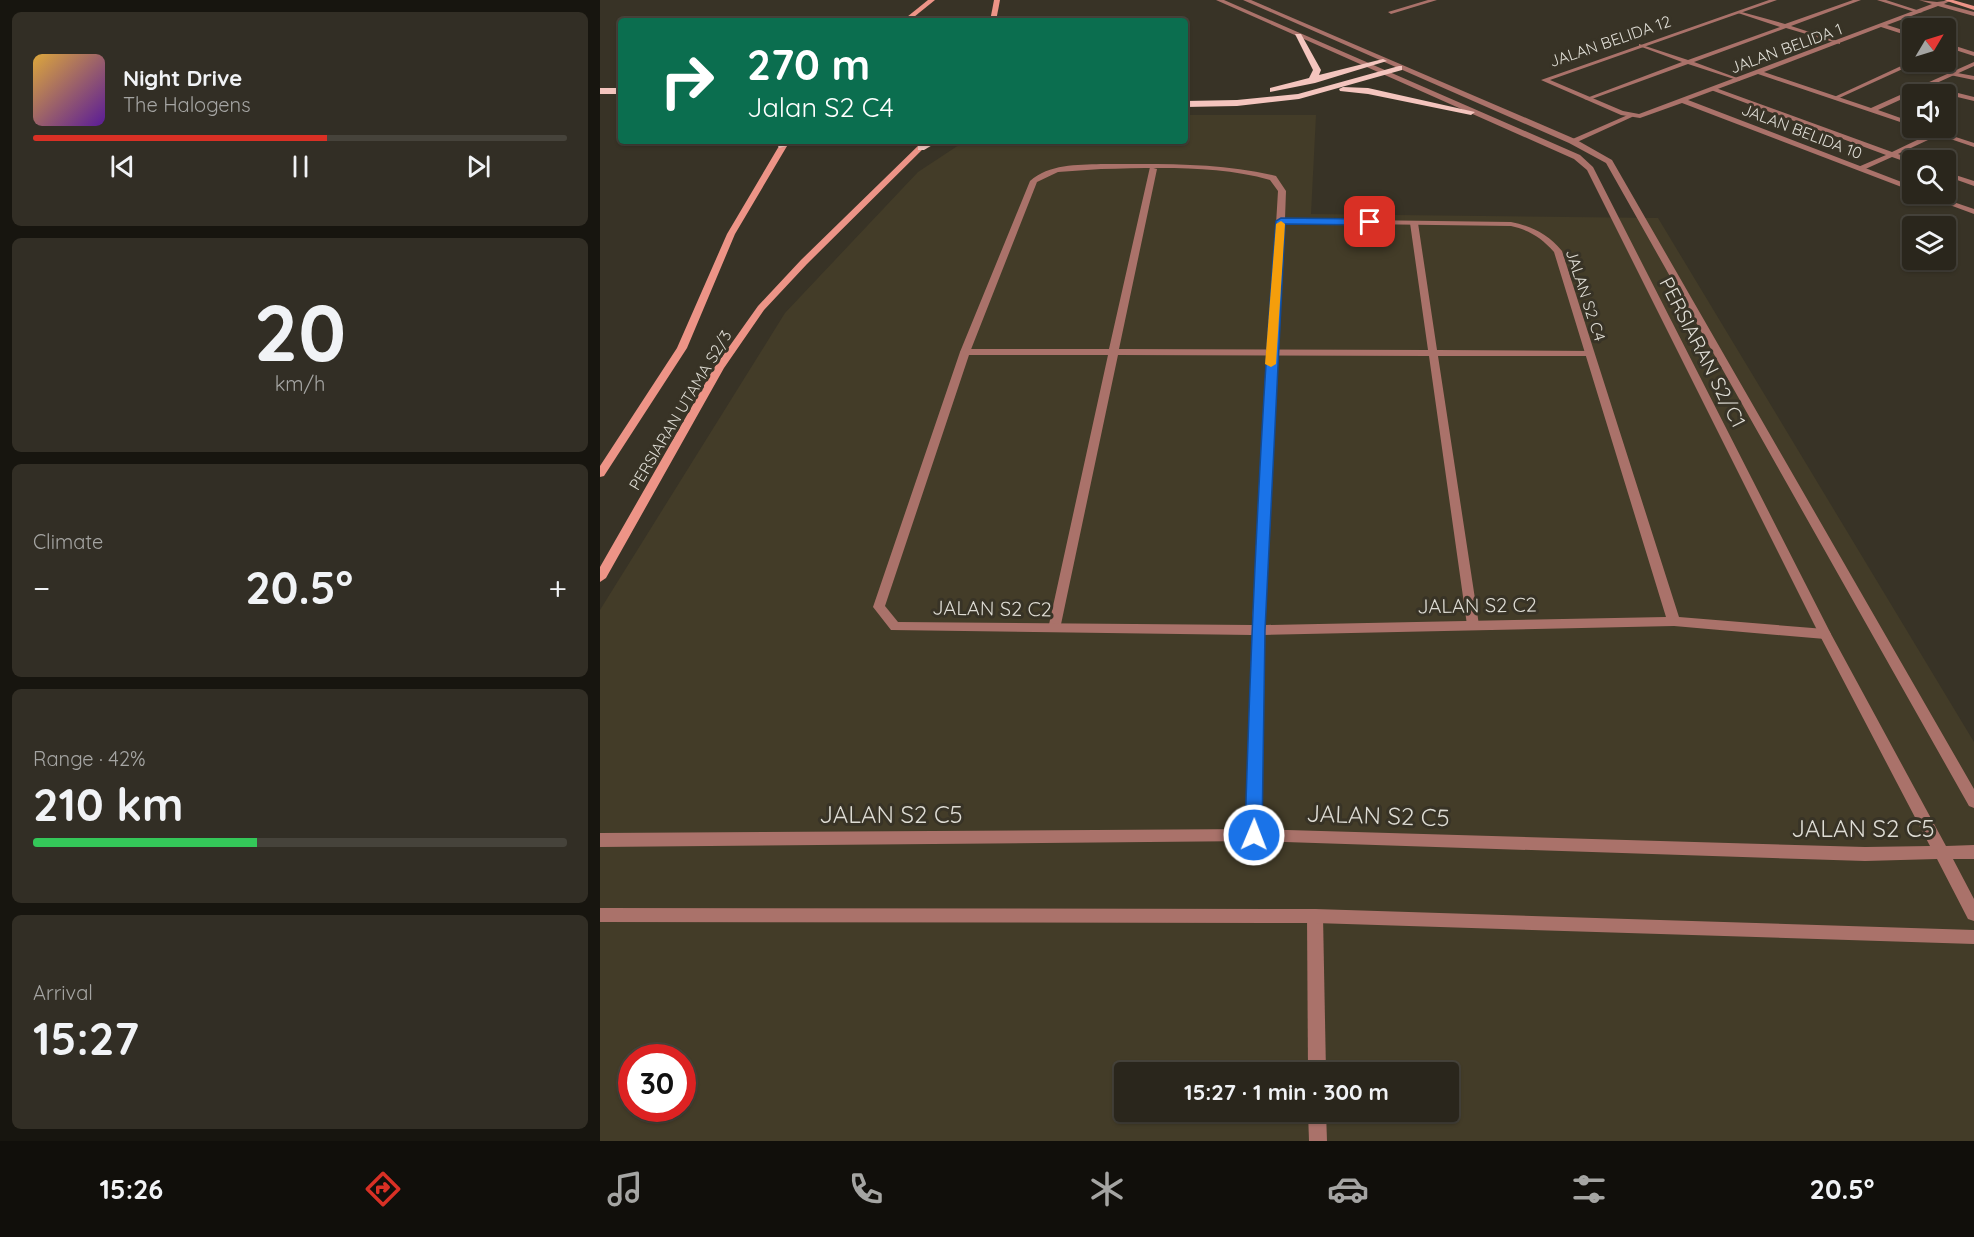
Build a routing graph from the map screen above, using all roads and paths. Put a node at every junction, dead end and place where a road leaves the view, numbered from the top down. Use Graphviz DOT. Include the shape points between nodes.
graph roads {
  1 [pos="932,0"];
  2 [pos="997,0"];
  3 [pos="1219,0"];
  4 [pos="1246,0"];
  5 [pos="1417,0"];
  6 [pos="1434,0"];
  7 [pos="1774,0"];
  8 [pos="1858,0"];
  9 [pos="1880,0"];
  10 [pos="1922,0"];
  11 [pos="1948,0"];
  12 [pos="1964,0"];
  13 [pos="1424,3"];
  14 [pos="1938,5"];
  15 [pos="1974,5"];
  16 [pos="1391,12"];
  17 [pos="1740,12"];
  18 [pos="1920,12"];
  19 [pos="1974,14"];
  20 [pos="909,18"];
  21 [pos="994,18"];
  22 [pos="1786,26"];
  23 [pos="1883,26"];
  24 [pos="1902,32"];
  25 [pos="1298,36"];
  26 [pos="1838,43"];
  27 [pos="1641,45"];
  28 [pos="1956,49"];
  29 [pos="1974,54"];
  30 [pos="1383,61"];
  31 [pos="1688,62"];
  32 [pos="1974,64"];
  33 [pos="1367,66"];
  34 [pos="1399,68"];
  35 [pos="1902,68"];
  36 [pos="1759,72"];
  37 [pos="1383,73"];
  38 [pos="1952,74"];
  39 [pos="1974,78"];
  40 [pos="1738,80"];
  41 [pos="1312,81"];
  42 [pos="1930,84"];
  43 [pos="1331,89"];
  44 [pos="1713,89"];
  45 [pos="600,91"];
  46 [pos="618,91"];
  47 [pos="1188,95"];
  48 [pos="1956,95"];
  49 [pos="1902,97"];
  50 [pos="1835,98"];
  51 [pos="1587,99"];
  52 [pos="1974,99"];
  53 [pos="1681,100"];
  54 [pos="600,101"];
  55 [pos="618,101"];
  56 [pos="1188,104"];
  57 [pos="1872,110"];
  58 [pos="1471,112"];
  59 [pos="1630,116"];
  60 [pos="1902,120"];
  61 [pos="1929,138"];
  62 [pos="1954,138"];
  63 [pos="1572,141"];
  64 [pos="782,144"];
  65 [pos="924,144"];
  66 [pos="1974,145"];
  67 [pos="1557,148"];
  68 [pos="1893,155"];
  69 [pos="1902,158"];
  70 [pos="1153,169"];
  71 [pos="1861,169"];
  72 [pos="1956,178"];
  73 [pos="1974,184"];
  74 [pos="1902,185"];
  75 [pos="1952,204"];
  76 [pos="1974,212"];
  77 [pos="1281,221"];
  78 [pos="1414,223"];
  79 [pos="1271,351"];
  80 [pos="1432,351"];
  81 [pos="965,352"];
  82 [pos="1112,352"];
  83 [pos="1589,353"];
  84 [pos="600,474"];
  85 [pos="600,578"];
  86 [pos="1674,621"];
  87 [pos="1473,625"];
  88 [pos="1054,628"];
  89 [pos="1258,630"];
  90 [pos="1825,634"];
  91 [pos="1974,802"];
  92 [pos="1254,835"];
  93 [pos="600,840"];
  94 [pos="1974,852"];
  95 [pos="1941,853"];
  96 [pos="1974,914"];
  97 [pos="600,915"];
  98 [pos="1315,916"];
  99 [pos="1974,936"];
  100 [pos="1317,1062"];
  101 [pos="1317,1122"];
  102 [pos="1317,1141"];
  1 -- 20 [label="main road"];
  2 -- 21 [label="main road"];
  3 -- 25 [label="street, PERSIARAN S2/C1"];
  4 -- 30 [label="street, PERSIARAN S2/C1"];
  5 -- 13 [label="street"];
  6 -- 13 [label="street"];
  7 -- 17 [label="street, JALAN BELIDA 12"];
  8 -- 22 [label="street"];
  9 -- 18 [label="street"];
  10 -- 14 [label="street"];
  11 -- 14 [label="street, JALAN BELIDA 1"];
  11 -- 15 [label="main road"];
  12 -- 15 [label="main road"];
  13 -- 16 [label="street"];
  14 -- 18 [label="street, JALAN BELIDA 1"];
  14 -- 19 [label="street"];
  17 -- 22 [label="street"];
  17 -- 27 [label="street, JALAN BELIDA 12"];
  18 -- 23 [label="street, JALAN BELIDA 1"];
  22 -- 26 [label="street"];
  22 -- 31 [label="street"];
  23 -- 24 [label="street"];
  23 -- 26 [label="street, JALAN BELIDA 1"];
  25 -- 33 [label="street, PERSIARAN S2/C1"];
  25 -- 41 [label="main road" via="1317,70"];
  26 -- 36 [label="street, JALAN BELIDA 1"];
  27 -- 31 [label="street"];
  27 -- 51 [label="street, JALAN BELIDA 12" via="1544,80"];
  28 -- 29 [label="street"];
  30 -- 33 [label="main road"];
  30 -- 34 [label="street, PERSIARAN S2/C1"];
  31 -- 40 [label="street"];
  31 -- 51 [label="street"];
  32 -- 38 [label="street"];
  33 -- 37 [label="street, PERSIARAN S2/C1"];
  33 -- 41 [label="main road"];
  34 -- 37 [label="main road"];
  34 -- 63 [label="street, PERSIARAN S2/C1"];
  35 -- 50 [label="street"];
  36 -- 40 [label="street, JALAN BELIDA 1"];
  36 -- 50 [label="street"];
  37 -- 43 [label="main road"];
  37 -- 58 [label="street, PERSIARAN S2/C1"];
  38 -- 39 [label="street"];
  38 -- 42 [label="street"];
  40 -- 44 [label="street, JALAN BELIDA 1"];
  41 -- 47 [label="main road" via="1239,94"];
  43 -- 56 [label="main road" via="1262,101"];
  43 -- 58 [label="main road" via="1368,91"];
  44 -- 53 [label="street, JALAN BELIDA 1"];
  44 -- 68 [label="street"];
  45 -- 46 [label="main road"];
  48 -- 52 [label="street"];
  49 -- 57 [label="street"];
  50 -- 57 [label="street"];
  51 -- 59 [label="street, JALAN BELIDA 12"];
  53 -- 59 [label="street, JALAN BELIDA 1"];
  53 -- 71 [label="street, JALAN BELIDA 10"];
  54 -- 55 [label="main road"];
  57 -- 60 [label="street"];
  58 -- 67 [label="street, PERSIARAN S2/C1"];
  59 -- 63 [label="street, JALAN BELIDA 1"];
  61 -- 68 [label="street"];
  62 -- 66 [label="street"];
  63 -- 67 [label="street, JALAN BELIDA 1"];
  63 -- 91 [label="street, PERSIARAN S2/C1" via="1609,162"];
  64 -- 84 [label="main road, PERSIARAN UTAMA S2/3" via="731,234 682,348"];
  65 -- 85 [label="main road, PERSIARAN UTAMA S2/3" via="761,308 719,368"];
  67 -- 90 [label="street, PERSIARAN S2/C1" via="1590,169"];
  68 -- 69 [label="street"];
  68 -- 71 [label="street"];
  70 -- 77 [label="street, JALAN S2 C2" via="1262,173 1274,178 1282,191"];
  70 -- 81 [label="street, JALAN S2 C2" via="1060,170 1034,181"];
  70 -- 82 [label="street"];
  71 -- 74 [label="street, JALAN BELIDA 10"];
  72 -- 73 [label="street"];
  75 -- 76 [label="street"];
  77 -- 78 [label="street, JALAN S2 C4"];
  77 -- 79 [label="street"];
  78 -- 80 [label="street"];
  78 -- 83 [label="street, JALAN S2 C4" via="1510,224 1546,236 1558,251"];
  79 -- 80 [label="street"];
  79 -- 82 [label="street"];
  79 -- 89 [label="street"];
  80 -- 83 [label="street"];
  80 -- 87 [label="street"];
  81 -- 82 [label="street"];
  81 -- 88 [label="street, JALAN S2 C2" via="879,607 895,627"];
  82 -- 88 [label="street"];
  83 -- 86 [label="street, JALAN S2 C4"];
  86 -- 87 [label="street, JALAN S2 C2"];
  86 -- 90 [label="street, JALAN S2 C2"];
  87 -- 89 [label="street, JALAN S2 C2"];
  88 -- 89 [label="street, JALAN S2 C2"];
  89 -- 92 [label="street"];
  90 -- 95 [label="street, PERSIARAN S2/C1"];
  92 -- 93 [label="street, JALAN S2 C5"];
  92 -- 95 [label="street, JALAN S2 C5" via="1853,854"];
  94 -- 95 [label="street, JALAN S2 C5"];
  95 -- 96 [label="street, PERSIARAN S2/C1"];
  97 -- 98 [label="street"];
  98 -- 99 [label="street"];
  98 -- 100 [label="street"];
  101 -- 102 [label="street"];
}
